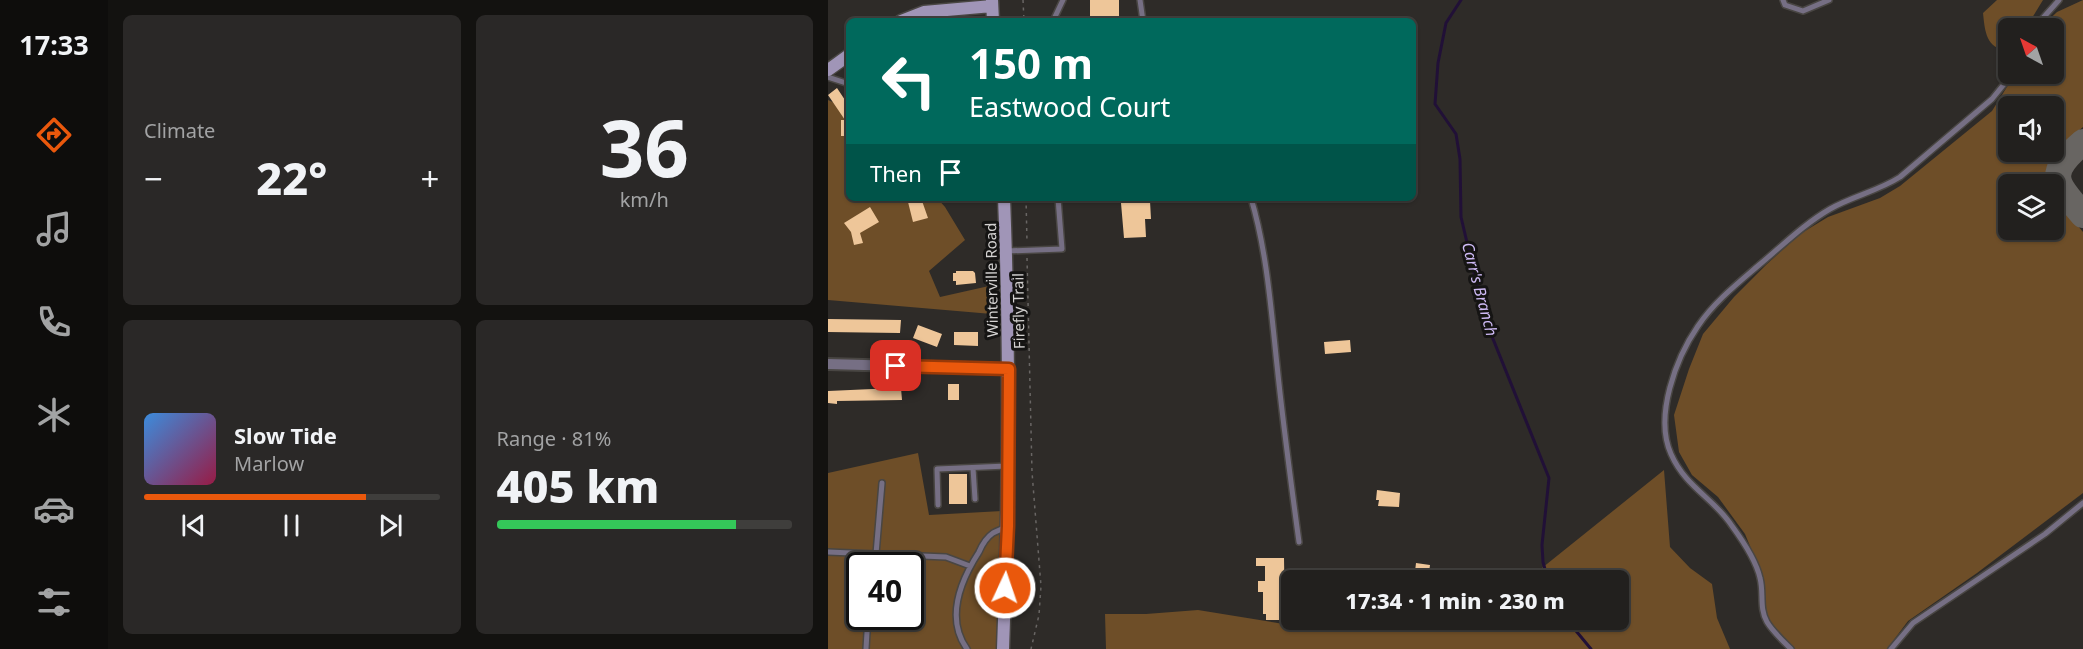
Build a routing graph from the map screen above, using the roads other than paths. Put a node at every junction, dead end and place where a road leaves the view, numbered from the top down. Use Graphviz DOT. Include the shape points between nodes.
graph roads {
  1 [pos="1063,0"];
  2 [pos="1140,0"];
  3 [pos="1783,0"];
  4 [pos="1829,0"];
  5 [pos="2059,0"];
  6 [pos="2067,0"];
  7 [pos="992,3"];
  8 [pos="2054,5"];
  9 [pos="909,18"];
  10 [pos="993,18"];
  11 [pos="1054,18"];
  12 [pos="1143,18"];
  13 [pos="2043,18"];
  14 [pos="846,57"];
  15 [pos="828,70"];
  16 [pos="828,77"];
  17 [pos="846,83"];
  18 [pos="2004,84"];
  19 [pos="1004,201"];
  20 [pos="1058,201"];
  21 [pos="1252,201"];
  22 [pos="1006,251"];
  23 [pos="828,364"];
  24 [pos="1009,369"];
  25 [pos="1009,465"];
  26 [pos="973,468"];
  27 [pos="882,483"];
  28 [pos="975,499"];
  29 [pos="2083,503"];
  30 [pos="938,505"];
  31 [pos="1008,526"];
  32 [pos="1299,542"];
  33 [pos="828,552"];
  34 [pos="876,552"];
  35 [pos="846,553"];
  36 [pos="924,556"];
  37 [pos="970,566"];
  38 [pos="867,630"];
  39 [pos="866,649"];
  40 [pos="967,649"];
  41 [pos="1003,649"];
  42 [pos="1791,649"];
  43 [pos="1891,649"];
  1 -- 11 [label="lane"];
  2 -- 12 [label="lane"];
  3 -- 4 [label="lane" via="1785,5 1803,11"];
  5 -- 8 [label="lane"];
  6 -- 8 [label="lane"];
  7 -- 9 [label="street" via="924,12"];
  7 -- 10 [label="street"];
  8 -- 13 [label="lane"];
  14 -- 15 [label="street"];
  16 -- 17 [label="lane"];
  18 -- 42 [label="lane" via="1992,99 1900,177 1832,208 1801,229 1727,293 1698,325 1679,360 1667,398 1665,425 1670,452 1683,477 1731,523 1749,552 1760,577 1761,607 1767,623"];
  19 -- 22 [label="street, Winterville Road"];
  20 -- 22 [label="lane" via="1062,249"];
  21 -- 32 [label="lane" via="1269,291"];
  22 -- 24 [label="street, Winterville Road"];
  23 -- 24 [label="street"];
  24 -- 25 [label="street, Winterville Road"];
  25 -- 26 [label="lane"];
  25 -- 31 [label="street, Winterville Road"];
  26 -- 28 [label="lane"];
  26 -- 30 [label="lane" via="938,469"];
  27 -- 34 [label="lane"];
  29 -- 43 [label="lane" via="2045,534 1913,624"];
  31 -- 37 [label="lane" via="992,534"];
  31 -- 41 [label="street, Winterville Road"];
  33 -- 35 [label="lane"];
  36 -- 37 [label="lane" via="946,557"];
  37 -- 40 [label="lane" via="956,615 957,630"];
  38 -- 39 [label="lane"];
}
